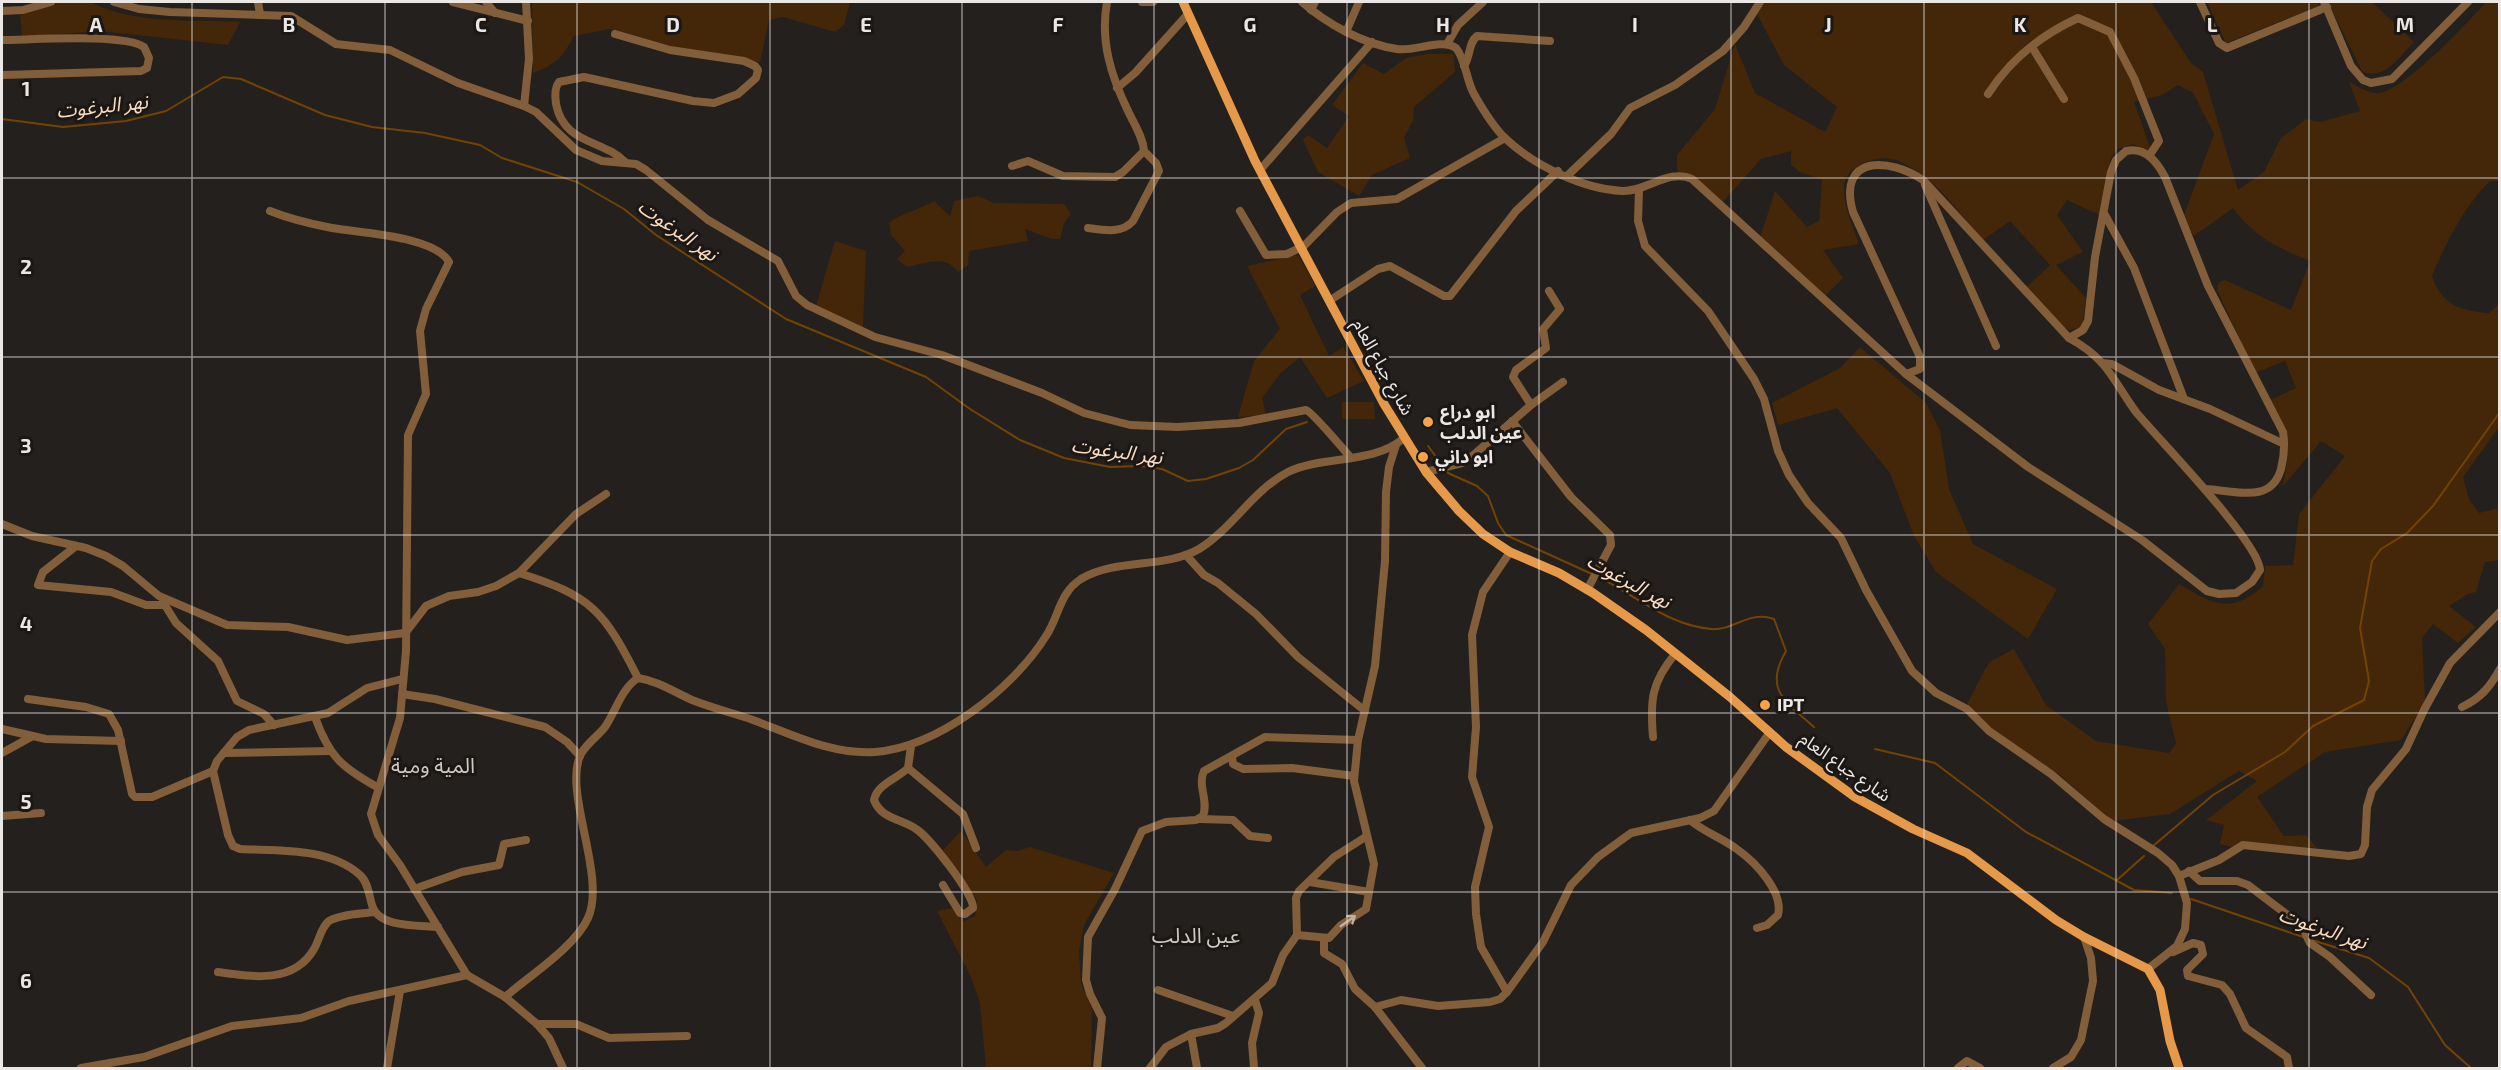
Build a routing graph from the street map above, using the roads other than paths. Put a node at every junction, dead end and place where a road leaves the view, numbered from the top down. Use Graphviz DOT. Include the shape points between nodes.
graph roads {
  1 [pos="51,2"];
  2 [pos="114,2"];
  3 [pos="258,2"];
  4 [pos="455,2"];
  5 [pos="486,2"];
  6 [pos="526,2"];
  7 [pos="1107,2"];
  8 [pos="1142,2"];
  9 [pos="1153,2"];
  10 [pos="1182,2"];
  11 [pos="1302,2"];
  12 [pos="1315,2"];
  13 [pos="1359,2"];
  14 [pos="1483,2"];
  15 [pos="1760,2"];
  16 [pos="2200,2"];
  17 [pos="2468,2"];
  18 [pos="2325,4"];
  19 [pos="1311,10"];
  20 [pos="2,11"];
  21 [pos="260,14"];
  22 [pos="495,14"];
  23 [pos="1188,14"];
  24 [pos="528,21"];
  25 [pos="1346,32"];
  26 [pos="615,34"];
  27 [pos="2,40"];
  28 [pos="1550,41"];
  29 [pos="1372,42"];
  30 [pos="1447,44"];
  31 [pos="2032,47"];
  32 [pos="1464,66"];
  33 [pos="2,75"];
  34 [pos="1117,88"];
  35 [pos="1988,94"];
  36 [pos="2064,99"];
  37 [pos="524,106"];
  38 [pos="1505,138"];
  39 [pos="1144,151"];
  40 [pos="2149,156"];
  41 [pos="625,162"];
  42 [pos="1012,166"];
  43 [pos="1260,170"];
  44 [pos="1558,171"];
  45 [pos="1568,176"];
  46 [pos="1923,180"];
  47 [pos="1639,190"];
  48 [pos="270,211"];
  49 [pos="1240,211"];
  50 [pos="2104,215"];
  51 [pos="1088,228"];
  52 [pos="2101,230"];
  53 [pos="2114,232"];
  54 [pos="1301,249"];
  55 [pos="1549,291"];
  56 [pos="1329,301"];
  57 [pos="2069,338"];
  58 [pos="1996,346"];
  59 [pos="2102,363"];
  60 [pos="1906,374"];
  61 [pos="1563,382"];
  62 [pos="2184,399"];
  63 [pos="1532,405"];
  64 [pos="1512,421"];
  65 [pos="1404,438"];
  66 [pos="2284,444"];
  67 [pos="1396,445"];
  68 [pos="1351,458"];
  69 [pos="1431,471"];
  70 [pos="2205,489"];
  71 [pos="606,494"];
  72 [pos="2,524"];
  73 [pos="76,546"];
  74 [pos="1510,552"];
  75 [pos="1186,555"];
  76 [pos="519,573"];
  77 [pos="1587,590"];
  78 [pos="159,596"];
  79 [pos="165,605"];
  80 [pos="2499,612"];
  81 [pos="405,633"];
  82 [pos="1675,654"];
  83 [pos="2499,669"];
  84 [pos="638,678"];
  85 [pos="402,679"];
  86 [pos="402,694"];
  87 [pos="28,699"];
  88 [pos="2462,707"];
  89 [pos="1365,711"];
  90 [pos="315,717"];
  91 [pos="274,725"];
  92 [pos="2,729"];
  93 [pos="1770,732"];
  94 [pos="31,737"];
  95 [pos="1653,737"];
  96 [pos="1358,740"];
  97 [pos="121,741"];
  98 [pos="911,746"];
  99 [pos="330,751"];
  100 [pos="2,753"];
  101 [pos="224,753"];
  102 [pos="580,756"];
  103 [pos="1232,757"];
  104 [pos="908,768"];
  105 [pos="213,771"];
  106 [pos="1354,776"];
  107 [pos="377,787"];
  108 [pos="41,813"];
  109 [pos="2,816"];
  110 [pos="1200,819"];
  111 [pos="1690,820"];
  112 [pos="1366,836"];
  113 [pos="1268,838"];
  114 [pos="526,840"];
  115 [pos="976,848"];
  116 [pos="2189,871"];
  117 [pos="2179,876"];
  118 [pos="1310,882"];
  119 [pos="943,885"];
  120 [pos="414,890"];
  121 [pos="1369,892"];
  122 [pos="374,912"];
  123 [pos="438,927"];
  124 [pos="1757,928"];
  125 [pos="1297,935"];
  126 [pos="2084,938"];
  127 [pos="1324,940"];
  128 [pos="2169,954"];
  129 [pos="2148,969"];
  130 [pos="218,972"];
  131 [pos="467,975"];
  132 [pos="1158,990"];
  133 [pos="400,991"];
  134 [pos="1507,992"];
  135 [pos="2371,995"];
  136 [pos="505,997"];
  137 [pos="1255,1000"];
  138 [pos="1375,1007"];
  139 [pos="1233,1016"];
  140 [pos="537,1024"];
  141 [pos="1191,1034"];
  142 [pos="687,1036"];
  143 [pos="2287,1066"];
  144 [pos="81,1068"];
  145 [pos="387,1068"];
  146 [pos="563,1068"];
  147 [pos="1097,1068"];
  148 [pos="1150,1068"];
  149 [pos="1197,1068"];
  150 [pos="1254,1068"];
  151 [pos="1422,1068"];
  152 [pos="1958,1068"];
  153 [pos="1980,1068"];
  154 [pos="2053,1068"];
  155 [pos="2179,1068"];
  1 -- 20 [label="street"];
  2 -- 21 [label="street" via="139,9 203,15"];
  3 -- 21 [label="street"];
  4 -- 22 [label="street"];
  5 -- 22 [label="street"];
  6 -- 24 [label="street"];
  7 -- 34 [label="street" via="1104,43"];
  8 -- 9 [label="street"];
  10 -- 23 [label="main road, شارع جباع العام"];
  11 -- 19 [label="street"];
  12 -- 19 [label="street"];
  13 -- 25 [label="street"];
  14 -- 30 [label="street" via="1458,25"];
  15 -- 45 [label="street" via="1723,51 1675,85 1630,108 1611,134"];
  16 -- 18 [label="street" via="2219,43 2227,48"];
  17 -- 18 [label="street" via="2392,79 2381,83 2363,80 2351,66"];
  19 -- 25 [label="street"];
  21 -- 37 [label="street" via="291,16 336,44 390,50 458,83"];
  22 -- 24 [label="street"];
  23 -- 34 [label="street" via="1136,73"];
  23 -- 43 [label="main road, شارع جباع العام"];
  24 -- 37 [label="street"];
  25 -- 29 [label="street"];
  26 -- 41 [label="street" via="682,52 744,61 758,70 756,78 738,94 714,103 584,77 559,82 558,115 567,127 586,142 617,154"];
  27 -- 33 [label="street" via="136,42 144,47 149,58 147,68 141,71"];
  28 -- 32 [label="street" via="1478,36"];
  29 -- 30 [label="street" via="1396,50"];
  29 -- 43 [label="street"];
  30 -- 32 [label="street" via="1459,51"];
  31 -- 35 [label="street" via="2003,70"];
  31 -- 36 [label="street"];
  31 -- 40 [label="street" via="2052,30 2078,18 2110,32 2134,78 2159,141"];
  32 -- 38 [label="street" via="1473,92"];
  34 -- 39 [label="street"];
  37 -- 41 [label="street" via="536,112 576,150 602,161"];
  38 -- 44 [label="street"];
  38 -- 54 [label="street" via="1397,199 1351,203"];
  39 -- 42 [label="street" via="1115,177 1063,176 1028,161"];
  39 -- 51 [label="street" via="1159,171 1133,221 1117,230"];
  40 -- 50 [label="street" via="2130,150 2116,160"];
  40 -- 66 [label="street" via="2166,177 2208,285 2280,425"];
  41 -- 68 [label="street" via="646,170 708,220 778,261 796,296 807,304 866,333 942,355 1084,413 1131,425 1239,423 1306,410"];
  43 -- 54 [label="main road, شارع جباع العام"];
  44 -- 45 [label="street"];
  44 -- 56 [label="street" via="1516,211 1450,296 1389,266 1378,268"];
  45 -- 47 [label="street" via="1609,190"];
  46 -- 57 [label="street"];
  46 -- 58 [label="street"];
  46 -- 60 [label="street" via="1906,169 1881,163 1860,170 1851,180 1850,188 1856,221 1920,357 1920,369"];
  47 -- 60 [label="street" via="1673,176 1692,179"];
  47 -- 117 [label="street" via="1638,220 1646,246 1708,311 1754,379 1789,475 1808,503 1841,538 1912,671 1927,687 1966,709 2112,825 2158,853"];
  48 -- 81 [label="street" via="422,245 441,252 450,262 426,309 420,331 426,394 408,435"];
  49 -- 54 [label="street" via="1266,255 1287,255"];
  50 -- 52 [label="street"];
  50 -- 53 [label="street"];
  52 -- 53 [label="street"];
  52 -- 57 [label="street" via="2088,321 2083,330"];
  53 -- 62 [label="street" via="2134,268"];
  54 -- 56 [label="main road, شارع جباع العام"];
  55 -- 63 [label="street" via="1560,309 1543,329 1546,348 1516,370 1513,377"];
  56 -- 65 [label="main road, شارع جباع العام"];
  57 -- 59 [label="street"];
  59 -- 62 [label="street" via="2112,364"];
  59 -- 70 [label="street" via="2162,444"];
  60 -- 70 [label="street" via="2028,467 2142,540 2200,587 2215,594 2236,593 2255,579 2259,561"];
  61 -- 63 [label="street"];
  62 -- 66 [label="street"];
  63 -- 64 [label="street"];
  64 -- 69 [label="street" via="1470,458"];
  64 -- 77 [label="street" via="1571,497 1610,535 1611,545"];
  65 -- 67 [label="street"];
  65 -- 69 [label="main road, شارع جباع العام"];
  66 -- 70 [label="street" via="2280,471 2270,489 2260,493"];
  67 -- 68 [label="street"];
  67 -- 89 [label="street" via="1386,492 1382,606"];
  68 -- 75 [label="street" via="1289,472 1225,529"];
  69 -- 74 [label="main road, شارع جباع العام" via="1483,534"];
  71 -- 76 [label="street" via="576,514"];
  72 -- 73 [label="street"];
  73 -- 78 [label="street" via="123,566"];
  73 -- 79 [label="street" via="43,572 38,585 111,592 146,605"];
  74 -- 77 [label="main road, شارع جباع العام"];
  74 -- 134 [label="street" via="1483,592 1472,635 1476,727 1472,777 1489,826 1475,887 1476,914 1480,947"];
  75 -- 89 [label="street" via="1204,575 1256,614 1298,657"];
  75 -- 98 [label="street" via="1109,568 1081,579 1066,592 1033,657 944,730"];
  76 -- 81 [label="street" via="487,589 432,603 421,610"];
  76 -- 84 [label="street" via="568,590 588,602 602,617"];
  77 -- 82 [label="main road, شارع جباع العام"];
  78 -- 79 [label="street"];
  78 -- 81 [label="street" via="227,625 288,627 347,640"];
  79 -- 91 [label="street" via="176,623 218,662 237,701 264,714"];
  80 -- 116 [label="street" via="2450,663 2406,749 2372,790 2367,807 2366,845 2361,854 2243,845 2219,860"];
  81 -- 85 [label="street"];
  82 -- 93 [label="main road, شارع جباع العام"];
  82 -- 95 [label="street" via="1661,672 1652,696"];
  83 -- 88 [label="street" via="2490,687"];
  84 -- 98 [label="street" via="836,749 873,752"];
  84 -- 102 [label="street"];
  85 -- 86 [label="street"];
  85 -- 90 [label="street" via="378,683"];
  86 -- 102 [label="street" via="545,727"];
  86 -- 107 [label="street" via="400,718"];
  87 -- 97 [label="street" via="109,714"];
  89 -- 96 [label="street"];
  90 -- 91 [label="street"];
  90 -- 99 [label="street"];
  91 -- 101 [label="street" via="243,732"];
  92 -- 94 [label="street"];
  93 -- 111 [label="street" via="1719,805 1707,815"];
  93 -- 126 [label="main road, شارع جباع العام" via="1854,797 1967,853"];
  94 -- 97 [label="street"];
  94 -- 100 [label="street"];
  96 -- 103 [label="street" via="1272,737 1254,741"];
  96 -- 106 [label="street"];
  97 -- 105 [label="street" via="135,797 152,797"];
  98 -- 104 [label="street"];
  99 -- 101 [label="street"];
  99 -- 107 [label="street" via="348,771"];
  101 -- 105 [label="street"];
  102 -- 136 [label="street" via="577,769 590,869 589,916 572,940"];
  103 -- 106 [label="street" via="1233,764 1243,769 1292,768"];
  103 -- 110 [label="street" via="1211,766 1202,775 1205,811"];
  104 -- 115 [label="street" via="963,814"];
  104 -- 119 [label="street" via="883,785 874,800 888,816 916,828 952,870 973,901 973,908 960,913"];
  105 -- 122 [label="street" via="233,846 315,855 340,863 364,880"];
  106 -- 112 [label="street"];
  107 -- 120 [label="street" via="372,825"];
  108 -- 109 [label="street"];
  110 -- 113 [label="street" via="1233,820 1250,836"];
  110 -- 147 [label="street" via="1166,822 1142,831 1088,937 1086,980 1102,1018"];
  111 -- 124 [label="street" via="1703,832 1739,850 1774,892 1778,915"];
  111 -- 134 [label="street" via="1631,833 1599,857 1571,885 1543,942"];
  112 -- 118 [label="street" via="1334,857"];
  112 -- 121 [label="street" via="1374,864"];
  114 -- 120 [label="street" via="504,844 499,865 462,872"];
  116 -- 117 [label="street"];
  116 -- 135 [label="street" via="2200,881 2237,881 2248,885 2304,928 2308,941"];
  117 -- 128 [label="street" via="2187,903 2186,920 2179,942"];
  118 -- 121 [label="street"];
  118 -- 125 [label="street" via="1296,898"];
  120 -- 123 [label="street"];
  127 -- 121 [label="street, one-way" via="1362,913"];
  122 -- 123 [label="street" via="388,921"];
  122 -- 130 [label="street" via="334,918 326,923 308,959 287,972 251,976"];
  123 -- 131 [label="street"];
  125 -- 127 [label="street"];
  125 -- 137 [label="street" via="1283,955 1272,983"];
  126 -- 129 [label="main road, شارع جباع العام"];
  126 -- 154 [label="street" via="2093,981 2081,1040 2071,1057"];
  127 -- 138 [label="street" via="1324,953 1342,964 1355,989"];
  128 -- 129 [label="street"];
  128 -- 143 [label="street" via="2193,944 2201,945 2203,954 2187,970 2188,976 2222,985 2246,1028 2287,1058"];
  129 -- 155 [label="main road" via="2160,990"];
  131 -- 133 [label="street"];
  131 -- 136 [label="street"];
  132 -- 139 [label="street"];
  133 -- 144 [label="street" via="349,1001 301,1018 232,1026 144,1057"];
  133 -- 145 [label="street"];
  134 -- 138 [label="street" via="1490,1002 1438,1006 1401,1000"];
  136 -- 140 [label="street"];
  137 -- 139 [label="street"];
  137 -- 150 [label="street" via="1259,1013 1252,1043"];
  138 -- 151 [label="street"];
  139 -- 141 [label="street" via="1218,1028"];
  140 -- 142 [label="street" via="576,1024 609,1038"];
  140 -- 146 [label="street" via="549,1038"];
  141 -- 148 [label="street" via="1166,1047"];
  141 -- 149 [label="street"];
  152 -- 153 [label="street" via="1967,1061"];
}
